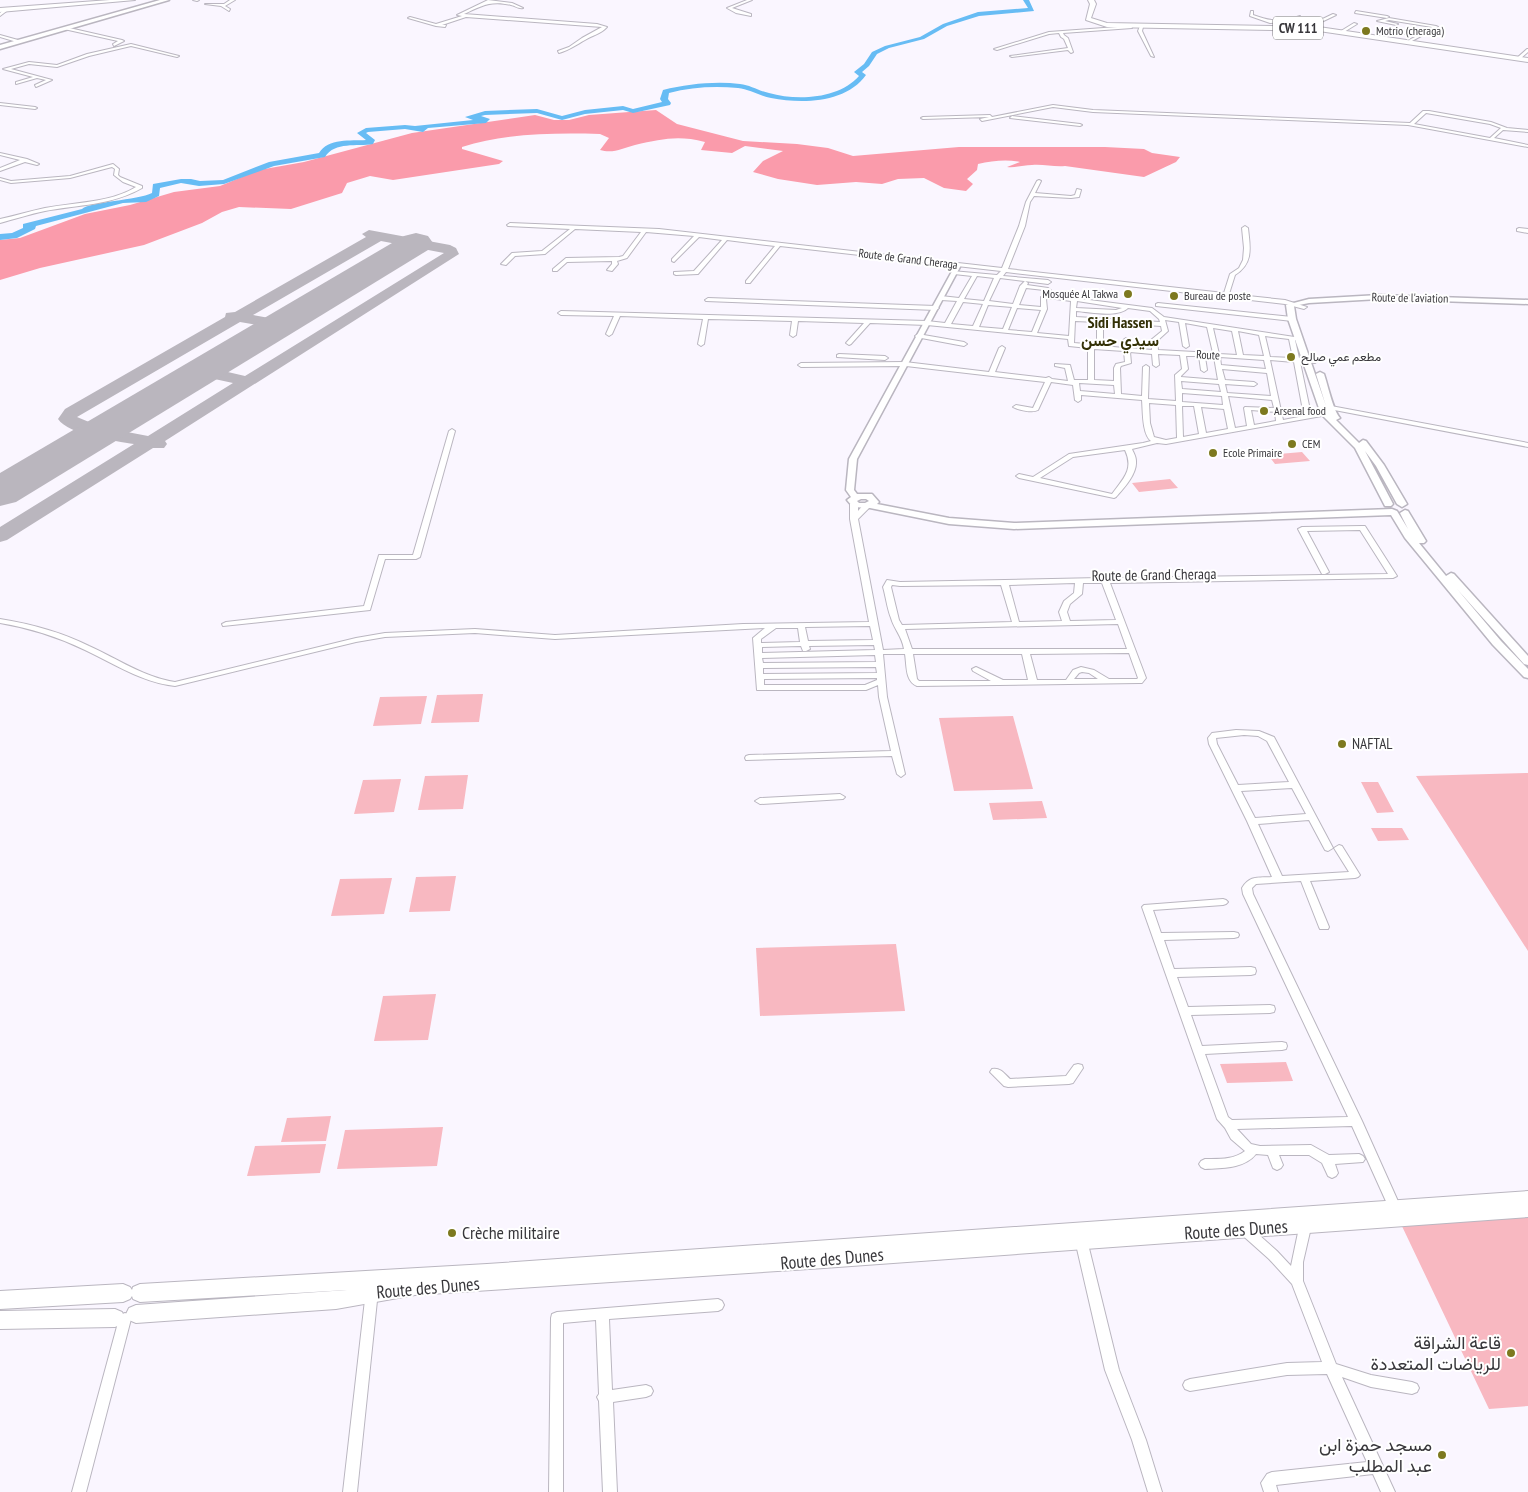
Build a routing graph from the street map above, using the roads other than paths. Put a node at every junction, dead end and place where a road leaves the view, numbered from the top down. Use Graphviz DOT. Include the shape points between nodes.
graph roads {
  1 [pos="120,0"];
  2 [pos="132,0"];
  3 [pos="162,0"];
  4 [pos="166,0"];
  5 [pos="234,0"];
  6 [pos="750,0"];
  7 [pos="1093,0"];
  8 [pos="489,1"];
  9 [pos="207,4"];
  10 [pos="224,6"];
  11 [pos="521,8"];
  12 [pos="231,9"];
  13 [pos="2,10"];
  14 [pos="1252,12"];
  15 [pos="1356,12"];
  16 [pos="0,15"];
  17 [pos="750,15"];
  18 [pos="1334,15"];
  19 [pos="464,16"];
  20 [pos="1300,17"];
  21 [pos="410,18"];
  22 [pos="1280,19"];
  23 [pos="1392,19"];
  24 [pos="1289,21"];
  25 [pos="1355,24"];
  26 [pos="1396,24"];
  27 [pos="436,25"];
  28 [pos="444,26"];
  29 [pos="1311,26"];
  30 [pos="1113,27"];
  31 [pos="1141,27"];
  32 [pos="65,28"];
  33 [pos="1319,29"];
  34 [pos="1343,31"];
  35 [pos="1061,32"];
  36 [pos="1402,32"];
  37 [pos="1421,35"];
  38 [pos="0,36"];
  39 [pos="17,41"];
  40 [pos="1410,41"];
  41 [pos="1,45"];
  42 [pos="100,48"];
  43 [pos="996,49"];
  44 [pos="1528,50"];
  45 [pos="559,52"];
  46 [pos="177,56"];
  47 [pos="1012,56"];
  48 [pos="1153,56"];
  49 [pos="1519,58"];
  50 [pos="1528,60"];
  51 [pos="2,68"];
  52 [pos="38,77"];
  53 [pos="17,82"];
  54 [pos="36,86"];
  55 [pos="0,104"];
  56 [pos="35,108"];
  57 [pos="997,116"];
  58 [pos="1005,116"];
  59 [pos="923,118"];
  60 [pos="982,120"];
  61 [pos="1411,124"];
  62 [pos="1080,125"];
  63 [pos="1505,128"];
  64 [pos="1528,132"];
  65 [pos="1491,139"];
  66 [pos="1528,146"];
  67 [pos="0,154"];
  68 [pos="24,160"];
  69 [pos="37,164"];
  70 [pos="0,170"];
  71 [pos="0,179"];
  72 [pos="1039,181"];
  73 [pos="1080,190"];
  74 [pos="1032,194"];
  75 [pos="0,221"];
  76 [pos="510,225"];
  77 [pos="1245,228"];
  78 [pos="573,229"];
  79 [pos="644,230"];
  80 [pos="1519,230"];
  81 [pos="1528,230"];
  82 [pos="697,236"];
  83 [pos="725,239"];
  84 [pos="778,245"];
  85 [pos="614,260"];
  86 [pos="674,260"];
  87 [pos="504,264"];
  88 [pos="956,269"];
  89 [pos="555,270"];
  90 [pos="610,270"];
  91 [pos="1004,271"];
  92 [pos="676,273"];
  93 [pos="974,276"];
  94 [pos="996,278"];
  95 [pos="1050,279"];
  96 [pos="748,282"];
  97 [pos="1025,284"];
  98 [pos="1160,288"];
  99 [pos="1046,289"];
  100 [pos="1226,296"];
  101 [pos="1056,297"];
  102 [pos="941,298"];
  103 [pos="1043,298"];
  104 [pos="708,300"];
  105 [pos="961,300"];
  106 [pos="1074,300"];
  107 [pos="987,302"];
  108 [pos="1293,303"];
  109 [pos="1528,304"];
  110 [pos="1158,305"];
  111 [pos="1016,306"];
  112 [pos="1127,306"];
  113 [pos="1304,307"];
  114 [pos="936,308"];
  115 [pos="1044,309"];
  116 [pos="1073,309"];
  117 [pos="561,313"];
  118 [pos="618,314"];
  119 [pos="706,316"];
  120 [pos="1161,318"];
  121 [pos="795,319"];
  122 [pos="1072,319"];
  123 [pos="1292,319"];
  124 [pos="1182,320"];
  125 [pos="869,321"];
  126 [pos="1100,321"];
  127 [pos="927,323"];
  128 [pos="947,325"];
  129 [pos="1210,325"];
  130 [pos="975,328"];
  131 [pos="1235,329"];
  132 [pos="1005,331"];
  133 [pos="609,334"];
  134 [pos="1034,334"];
  135 [pos="1262,334"];
  136 [pos="793,335"];
  137 [pos="918,336"];
  138 [pos="1072,338"];
  139 [pos="1296,339"];
  140 [pos="1126,340"];
  141 [pos="849,343"];
  142 [pos="701,344"];
  143 [pos="964,344"];
  144 [pos="1186,346"];
  145 [pos="1091,347"];
  146 [pos="1100,347"];
  147 [pos="1002,348"];
  148 [pos="1127,350"];
  149 [pos="1154,352"];
  150 [pos="1183,354"];
  151 [pos="1202,354"];
  152 [pos="874,355"];
  153 [pos="839,356"];
  154 [pos="1216,356"];
  155 [pos="1240,357"];
  156 [pos="885,358"];
  157 [pos="1267,359"];
  158 [pos="1298,360"];
  159 [pos="1312,361"];
  160 [pos="801,365"];
  161 [pos="904,365"];
  162 [pos="1057,365"];
  163 [pos="1156,365"];
  164 [pos="873,367"];
  165 [pos="1146,367"];
  166 [pos="1218,367"];
  167 [pos="1204,370"];
  168 [pos="1270,371"];
  169 [pos="992,373"];
  170 [pos="1049,379"];
  171 [pos="1178,379"];
  172 [pos="1091,381"];
  173 [pos="1221,382"];
  174 [pos="1117,383"];
  175 [pos="1254,384"];
  176 [pos="1178,391"];
  177 [pos="1224,394"];
  178 [pos="1118,396"];
  179 [pos="1275,398"];
  180 [pos="1146,399"];
  181 [pos="1177,403"];
  182 [pos="1197,404"];
  183 [pos="1016,407"];
  184 [pos="1227,407"];
  185 [pos="1278,410"];
  186 [pos="1329,412"];
  187 [pos="1308,417"];
  188 [pos="1280,422"];
  189 [pos="1251,428"];
  190 [pos="452,431"];
  191 [pos="1232,431"];
  192 [pos="1203,436"];
  193 [pos="1180,440"];
  194 [pos="1157,441"];
  195 [pos="1528,445"];
  196 [pos="1128,448"];
  197 [pos="1019,476"];
  198 [pos="1035,479"];
  199 [pos="850,482"];
  200 [pos="854,500"];
  201 [pos="869,501"];
  202 [pos="1395,509"];
  203 [pos="854,519"];
  204 [pos="1325,572"];
  205 [pos="1391,573"];
  206 [pos="1104,578"];
  207 [pos="890,582"];
  208 [pos="1004,582"];
  209 [pos="1078,582"];
  210 [pos="0,621"];
  211 [pos="1121,622"];
  212 [pos="1067,623"];
  213 [pos="226,624"];
  214 [pos="874,624"];
  215 [pos="1016,624"];
  216 [pos="801,625"];
  217 [pos="773,626"];
  218 [pos="898,627"];
  219 [pos="878,642"];
  220 [pos="806,644"];
  221 [pos="758,645"];
  222 [pos="1025,651"];
  223 [pos="880,652"];
  224 [pos="909,652"];
  225 [pos="974,652"];
  226 [pos="1131,652"];
  227 [pos="807,655"];
  228 [pos="759,656"];
  229 [pos="1528,662"];
  230 [pos="880,664"];
  231 [pos="759,666"];
  232 [pos="808,666"];
  233 [pos="976,670"];
  234 [pos="1528,675"];
  235 [pos="809,676"];
  236 [pos="760,677"];
  237 [pos="882,678"];
  238 [pos="1033,682"];
  239 [pos="1108,682"];
  240 [pos="963,683"];
  241 [pos="1002,683"];
  242 [pos="1068,683"];
  243 [pos="810,687"];
  244 [pos="896,753"];
  245 [pos="749,758"];
  246 [pos="901,774"];
  247 [pos="1295,785"];
  248 [pos="1234,788"];
  249 [pos="840,797"];
  250 [pos="760,800"];
  251 [pos="1312,817"];
  252 [pos="1252,821"];
  253 [pos="1334,848"];
  254 [pos="1304,878"];
  255 [pos="1278,879"];
  256 [pos="1223,902"];
  257 [pos="1324,927"];
  258 [pos="1234,935"];
  259 [pos="1158,938"];
  260 [pos="1251,971"];
  261 [pos="1171,973"];
  262 [pos="1270,1009"];
  263 [pos="1185,1011"];
  264 [pos="1282,1046"];
  265 [pos="1198,1050"];
  266 [pos="1078,1068"];
  267 [pos="996,1072"];
  268 [pos="1356,1121"];
  269 [pos="1228,1126"];
  270 [pos="1253,1149"];
  271 [pos="1272,1151"];
  272 [pos="1359,1159"];
  273 [pos="1327,1160"];
  274 [pos="1205,1164"];
  275 [pos="1277,1165"];
  276 [pos="1332,1173"];
  277 [pos="1528,1199"];
  278 [pos="1395,1208"];
  279 [pos="1528,1208"];
  280 [pos="1306,1219"];
  281 [pos="1244,1230"];
  282 [pos="1081,1240"];
  283 [pos="1297,1281"];
  284 [pos="373,1287"];
  285 [pos="132,1293"];
  286 [pos="0,1300"];
  287 [pos="718,1305"];
  288 [pos="602,1315"];
  289 [pos="125,1317"];
  290 [pos="0,1320"];
  291 [pos="1331,1368"];
  292 [pos="1190,1385"];
  293 [pos="1412,1388"];
  294 [pos="646,1391"];
  295 [pos="604,1398"];
  296 [pos="1376,1467"];
  297 [pos="79,1492"];
  298 [pos="350,1492"];
  299 [pos="556,1492"];
  300 [pos="610,1492"];
  301 [pos="1154,1492"];
  302 [pos="1271,1492"];
  303 [pos="1388,1492"];
  1 -- 13 [label="main road"];
  2 -- 13 [label="main road"];
  3 -- 39 [label="main road"];
  4 -- 32 [label="main road"];
  5 -- 10 [label="street"];
  6 -- 17 [label="street" via="729,8"];
  7 -- 30 [label="main road, CW 111" via="1088,19"];
  7 -- 33 [label="main road, CW 111" via="1096,3 1093,20 1115,25"];
  8 -- 11 [label="street"];
  8 -- 19 [label="street" via="460,15"];
  9 -- 10 [label="street"];
  10 -- 12 [label="street"];
  13 -- 16 [label="street"];
  14 -- 24 [label="street" via="1252,16 1271,23"];
  15 -- 23 [label="street"];
  18 -- 29 [label="street"];
  19 -- 27 [label="street"];
  19 -- 45 [label="street" via="605,27 570,49"];
  20 -- 24 [label="street"];
  21 -- 27 [label="street"];
  22 -- 24 [label="street"];
  23 -- 26 [label="street" via="1379,21"];
  23 -- 37 [label="street" via="1436,26"];
  24 -- 29 [label="street"];
  25 -- 34 [label="street"];
  27 -- 28 [label="street"];
  29 -- 33 [label="street"];
  30 -- 31 [label="main road, CW 111"];
  30 -- 35 [label="street"];
  31 -- 33 [label="main road, CW 111"];
  31 -- 48 [label="street"];
  32 -- 41 [label="main road"];
  32 -- 42 [label="street" via="122,42"];
  33 -- 34 [label="main road, CW 111"];
  33 -- 50 [label="main road, CW 111"];
  34 -- 40 [label="main road, CW 111"];
  35 -- 43 [label="street"];
  35 -- 47 [label="street" via="1071,50"];
  36 -- 37 [label="street"];
  37 -- 40 [label="street"];
  38 -- 39 [label="street"];
  39 -- 41 [label="main road"];
  40 -- 49 [label="main road, CW 111"];
  44 -- 49 [label="street"];
  46 -- 51 [label="street" via="130,46 57,66 29,63"];
  49 -- 50 [label="main road, CW 111"];
  51 -- 52 [label="street"];
  52 -- 53 [label="street"];
  52 -- 54 [label="street" via="50,80"];
  55 -- 56 [label="street"];
  57 -- 58 [label="street"];
  57 -- 59 [label="street"];
  57 -- 60 [label="street"];
  58 -- 61 [label="street" via="1052,106 1093,111"];
  58 -- 62 [label="street"];
  61 -- 63 [label="street" via="1429,112"];
  61 -- 65 [label="street"];
  63 -- 64 [label="street"];
  63 -- 65 [label="street"];
  65 -- 66 [label="street"];
  67 -- 68 [label="street"];
  68 -- 69 [label="street"];
  68 -- 70 [label="street"];
  71 -- 75 [label="street" via="11,184 70,177 113,165 117,169 116,175 125,183 140,187 112,198"];
  72 -- 74 [label="street"];
  73 -- 74 [label="street" via="1073,197"];
  74 -- 91 [label="street"];
  76 -- 78 [label="street, Route de Grand Cheraga"];
  77 -- 100 [label="street" via="1246,260 1233,274"];
  78 -- 79 [label="street, Route de Grand Cheraga"];
  78 -- 87 [label="street" via="543,253 512,255"];
  79 -- 82 [label="street, Route de Grand Cheraga"];
  79 -- 85 [label="street" via="626,257"];
  80 -- 81 [label="street"];
  82 -- 83 [label="street, Route de Grand Cheraga"];
  82 -- 86 [label="street"];
  83 -- 84 [label="street, Route de Grand Cheraga"];
  83 -- 92 [label="street" via="696,273"];
  84 -- 88 [label="street, Route de Grand Cheraga"];
  84 -- 96 [label="street"];
  85 -- 89 [label="street" via="568,259"];
  85 -- 90 [label="street"];
  88 -- 91 [label="street, Route de Grand Cheraga"];
  88 -- 93 [label="street"];
  88 -- 102 [label="street"];
  91 -- 94 [label="street"];
  91 -- 95 [label="street, Route de Grand Cheraga"];
  93 -- 94 [label="street"];
  93 -- 105 [label="street"];
  94 -- 97 [label="street"];
  94 -- 107 [label="street"];
  95 -- 97 [label="street"];
  95 -- 98 [label="street, Route de Grand Cheraga"];
  95 -- 99 [label="street"];
  97 -- 99 [label="street"];
  97 -- 111 [label="street"];
  98 -- 100 [label="street, Route de Grand Cheraga"];
  98 -- 110 [label="street"];
  99 -- 101 [label="street"];
  99 -- 103 [label="street"];
  100 -- 108 [label="street, Route de Grand Cheraga"];
  101 -- 103 [label="street"];
  101 -- 106 [label="street"];
  102 -- 105 [label="street"];
  102 -- 114 [label="street"];
  103 -- 115 [label="street"];
  104 -- 114 [label="street"];
  105 -- 107 [label="street"];
  105 -- 128 [label="street"];
  106 -- 112 [label="street"];
  106 -- 116 [label="street"];
  107 -- 111 [label="street"];
  107 -- 130 [label="street"];
  108 -- 109 [label="street, Route de l'aviation" via="1378,297"];
  108 -- 113 [label="street, Route de Grand Cheraga"];
  108 -- 123 [label="street" via="1289,307"];
  109 -- 113 [label="street" via="1381,299"];
  110 -- 120 [label="street"];
  110 -- 123 [label="street"];
  111 -- 115 [label="street"];
  111 -- 132 [label="street"];
  112 -- 116 [label="street" via="1116,312"];
  112 -- 120 [label="street" via="1152,310"];
  113 -- 159 [label="street" via="1297,315"];
  114 -- 127 [label="street"];
  115 -- 134 [label="street"];
  116 -- 122 [label="street"];
  117 -- 118 [label="street"];
  118 -- 119 [label="street"];
  118 -- 133 [label="street"];
  119 -- 121 [label="street"];
  119 -- 142 [label="street"];
  120 -- 124 [label="street"];
  120 -- 126 [label="street"];
  120 -- 149 [label="street" via="1165,331 1154,340"];
  121 -- 125 [label="street"];
  121 -- 136 [label="street"];
  122 -- 126 [label="street"];
  122 -- 138 [label="street"];
  123 -- 139 [label="street"];
  124 -- 129 [label="street"];
  124 -- 144 [label="street"];
  125 -- 127 [label="street"];
  125 -- 141 [label="street"];
  126 -- 146 [label="street"];
  127 -- 128 [label="street"];
  127 -- 137 [label="street"];
  128 -- 130 [label="street"];
  129 -- 131 [label="street"];
  129 -- 154 [label="street"];
  130 -- 132 [label="street"];
  131 -- 135 [label="street"];
  131 -- 155 [label="street"];
  132 -- 134 [label="street"];
  134 -- 138 [label="street"];
  135 -- 139 [label="street"];
  135 -- 157 [label="street"];
  137 -- 143 [label="street"];
  137 -- 161 [label="street"];
  138 -- 145 [label="street" via="1072,345"];
  139 -- 158 [label="street"];
  139 -- 159 [label="street"];
  140 -- 148 [label="street"];
  145 -- 146 [label="street, Route"];
  145 -- 172 [label="street"];
  146 -- 148 [label="street, Route"];
  147 -- 169 [label="street"];
  148 -- 149 [label="street, Route"];
  148 -- 174 [label="street" via="1128,362 1118,365"];
  149 -- 150 [label="street, Route"];
  149 -- 163 [label="street"];
  150 -- 151 [label="street, Route"];
  150 -- 171 [label="street" via="1184,368"];
  151 -- 154 [label="street, Route"];
  151 -- 167 [label="street"];
  152 -- 153 [label="street"];
  152 -- 156 [label="street"];
  152 -- 164 [label="street"];
  154 -- 155 [label="street, Route"];
  154 -- 166 [label="street"];
  155 -- 157 [label="street, Route"];
  157 -- 158 [label="street, Route"];
  157 -- 168 [label="street"];
  158 -- 159 [label="street, Route"];
  158 -- 187 [label="street" via="1301,392"];
  159 -- 186 [label="street"];
  160 -- 164 [label="street"];
  161 -- 164 [label="street"];
  161 -- 169 [label="street"];
  161 -- 199 [label="street" via="853,458"];
  162 -- 170 [label="street" via="1068,366 1072,383"];
  165 -- 180 [label="street"];
  166 -- 168 [label="street"];
  166 -- 173 [label="street"];
  168 -- 179 [label="street"];
  169 -- 170 [label="street"];
  170 -- 183 [label="street" via="1034,410"];
  171 -- 173 [label="street"];
  171 -- 176 [label="street"];
  172 -- 174 [label="street"];
  172 -- 178 [label="street" via="1076,381 1078,397"];
  173 -- 175 [label="street"];
  173 -- 177 [label="street"];
  174 -- 178 [label="street"];
  176 -- 177 [label="street"];
  176 -- 181 [label="street"];
  177 -- 179 [label="street"];
  177 -- 184 [label="street"];
  178 -- 180 [label="street"];
  179 -- 185 [label="street"];
  180 -- 181 [label="street"];
  180 -- 194 [label="street" via="1149,434"];
  181 -- 182 [label="street"];
  181 -- 193 [label="street"];
  182 -- 184 [label="street"];
  182 -- 192 [label="street"];
  184 -- 191 [label="street"];
  185 -- 188 [label="street"];
  185 -- 189 [label="street" via="1247,408"];
  186 -- 187 [label="street"];
  186 -- 195 [label="street"];
  186 -- 202 [label="street" via="1358,447"];
  186 -- 202 [label="street" via="1366,446 1380,466"];
  187 -- 188 [label="street"];
  188 -- 189 [label="street"];
  189 -- 191 [label="street"];
  190 -- 213 [label="street" via="416,557 382,557 367,608"];
  191 -- 192 [label="street"];
  192 -- 193 [label="street"];
  193 -- 194 [label="street"];
  194 -- 196 [label="street"];
  196 -- 198 [label="street" via="1071,456"];
  196 -- 198 [label="street" via="1133,458 1131,469 1114,496"];
  197 -- 198 [label="street"];
  199 -- 200 [label="street"];
  199 -- 201 [label="street"];
  200 -- 201 [label="street"];
  200 -- 203 [label="street"];
  201 -- 202 [label="street" via="949,521 1014,526 1295,517"];
  201 -- 203 [label="street"];
  202 -- 229 [label="street"];
  202 -- 234 [label="street" via="1408,536"];
  203 -- 214 [label="street"];
  204 -- 205 [label="street, Route de Grand Cheraga"];
  204 -- 205 [label="street" via="1302,529 1362,528"];
  204 -- 206 [label="street, Route de Grand Cheraga"];
  205 -- 206 [label="street"];
  206 -- 207 [label="street, Route de Grand Cheraga"];
  206 -- 209 [label="street"];
  206 -- 211 [label="street"];
  207 -- 208 [label="street"];
  207 -- 218 [label="street" via="887,588"];
  208 -- 209 [label="street"];
  208 -- 215 [label="street"];
  209 -- 212 [label="street" via="1078,594 1067,603 1063,612"];
  210 -- 217 [label="street" via="53,634 85,646 148,678 175,684 385,635 475,632 555,637"];
  211 -- 212 [label="street"];
  211 -- 226 [label="street"];
  212 -- 215 [label="street"];
  214 -- 216 [label="street"];
  214 -- 219 [label="street"];
  215 -- 218 [label="street"];
  216 -- 217 [label="street"];
  216 -- 220 [label="street"];
  217 -- 221 [label="street" via="758,636"];
  218 -- 224 [label="street"];
  219 -- 220 [label="street"];
  219 -- 223 [label="street"];
  220 -- 221 [label="street"];
  220 -- 227 [label="street"];
  221 -- 228 [label="street"];
  222 -- 225 [label="street"];
  222 -- 226 [label="street"];
  222 -- 238 [label="street"];
  223 -- 224 [label="street"];
  223 -- 227 [label="street"];
  223 -- 230 [label="street"];
  224 -- 225 [label="street"];
  224 -- 240 [label="street" via="913,680 917,684"];
  225 -- 233 [label="street"];
  226 -- 239 [label="street" via="1141,680"];
  227 -- 228 [label="street"];
  227 -- 232 [label="street"];
  228 -- 231 [label="street"];
  230 -- 232 [label="street"];
  230 -- 237 [label="street"];
  231 -- 232 [label="street"];
  231 -- 236 [label="street"];
  232 -- 235 [label="street"];
  233 -- 240 [label="street"];
  233 -- 241 [label="street"];
  235 -- 236 [label="street"];
  235 -- 237 [label="street"];
  235 -- 243 [label="street"];
  236 -- 243 [label="street" via="760,688"];
  237 -- 243 [label="street" via="866,687"];
  237 -- 244 [label="street"];
  238 -- 241 [label="street"];
  238 -- 242 [label="street"];
  239 -- 242 [label="street"];
  239 -- 242 [label="street" via="1092,671 1082,669 1074,673"];
  240 -- 241 [label="street"];
  244 -- 245 [label="street"];
  244 -- 246 [label="street"];
  247 -- 248 [label="street"];
  247 -- 248 [label="street" via="1267,736 1258,733 1215,735 1213,744"];
  247 -- 251 [label="street"];
  248 -- 252 [label="street"];
  249 -- 250 [label="street"];
  251 -- 252 [label="street"];
  251 -- 253 [label="street"];
  252 -- 255 [label="street"];
  253 -- 254 [label="street" via="1355,875"];
  254 -- 255 [label="street"];
  254 -- 257 [label="street"];
  255 -- 268 [label="street" via="1250,883 1248,894"];
  256 -- 259 [label="street" via="1147,907"];
  258 -- 259 [label="street"];
  259 -- 261 [label="street"];
  260 -- 261 [label="street"];
  261 -- 263 [label="street"];
  262 -- 263 [label="street"];
  263 -- 265 [label="street"];
  264 -- 265 [label="street"];
  265 -- 269 [label="street"];
  266 -- 267 [label="street" via="1069,1080 1008,1083"];
  268 -- 269 [label="street"];
  268 -- 278 [label="street"];
  269 -- 270 [label="street" via="1246,1148"];
  270 -- 271 [label="street"];
  270 -- 274 [label="street" via="1249,1156 1239,1161"];
  271 -- 273 [label="street" via="1311,1150"];
  271 -- 275 [label="street"];
  272 -- 273 [label="street"];
  273 -- 276 [label="street"];
  277 -- 278 [label="main road, Route des Dunes"];
  278 -- 280 [label="main road, Route des Dunes"];
  279 -- 280 [label="main road, Route des Dunes"];
  280 -- 281 [label="main road, Route des Dunes"];
  280 -- 283 [label="street" via="1297,1262"];
  280 -- 284 [label="main road, Route des Dunes" via="977,1237"];
  281 -- 282 [label="main road, Route des Dunes"];
  281 -- 283 [label="street"];
  282 -- 284 [label="main road, Route des Dunes" via="824,1260 415,1287"];
  282 -- 301 [label="street" via="1112,1370 1139,1440"];
  283 -- 291 [label="street"];
  284 -- 285 [label="main road, Route des Dunes"];
  284 -- 289 [label="main road, Route des Dunes" via="336,1300"];
  284 -- 298 [label="street"];
  285 -- 286 [label="main road, Route des Dunes"];
  285 -- 289 [label="main road" via="143,1297 143,1305"];
  285 -- 289 [label="main road" via="115,1298 110,1305 110,1313"];
  287 -- 288 [label="street"];
  288 -- 295 [label="street"];
  288 -- 299 [label="street" via="557,1318"];
  289 -- 290 [label="main road, Route des Dunes"];
  289 -- 297 [label="street"];
  291 -- 292 [label="street" via="1287,1369"];
  291 -- 293 [label="street" via="1371,1381"];
  291 -- 296 [label="street"];
  294 -- 295 [label="street"];
  295 -- 300 [label="street"];
  296 -- 302 [label="street" via="1272,1479 1268,1483"];
  296 -- 303 [label="street"];
}
